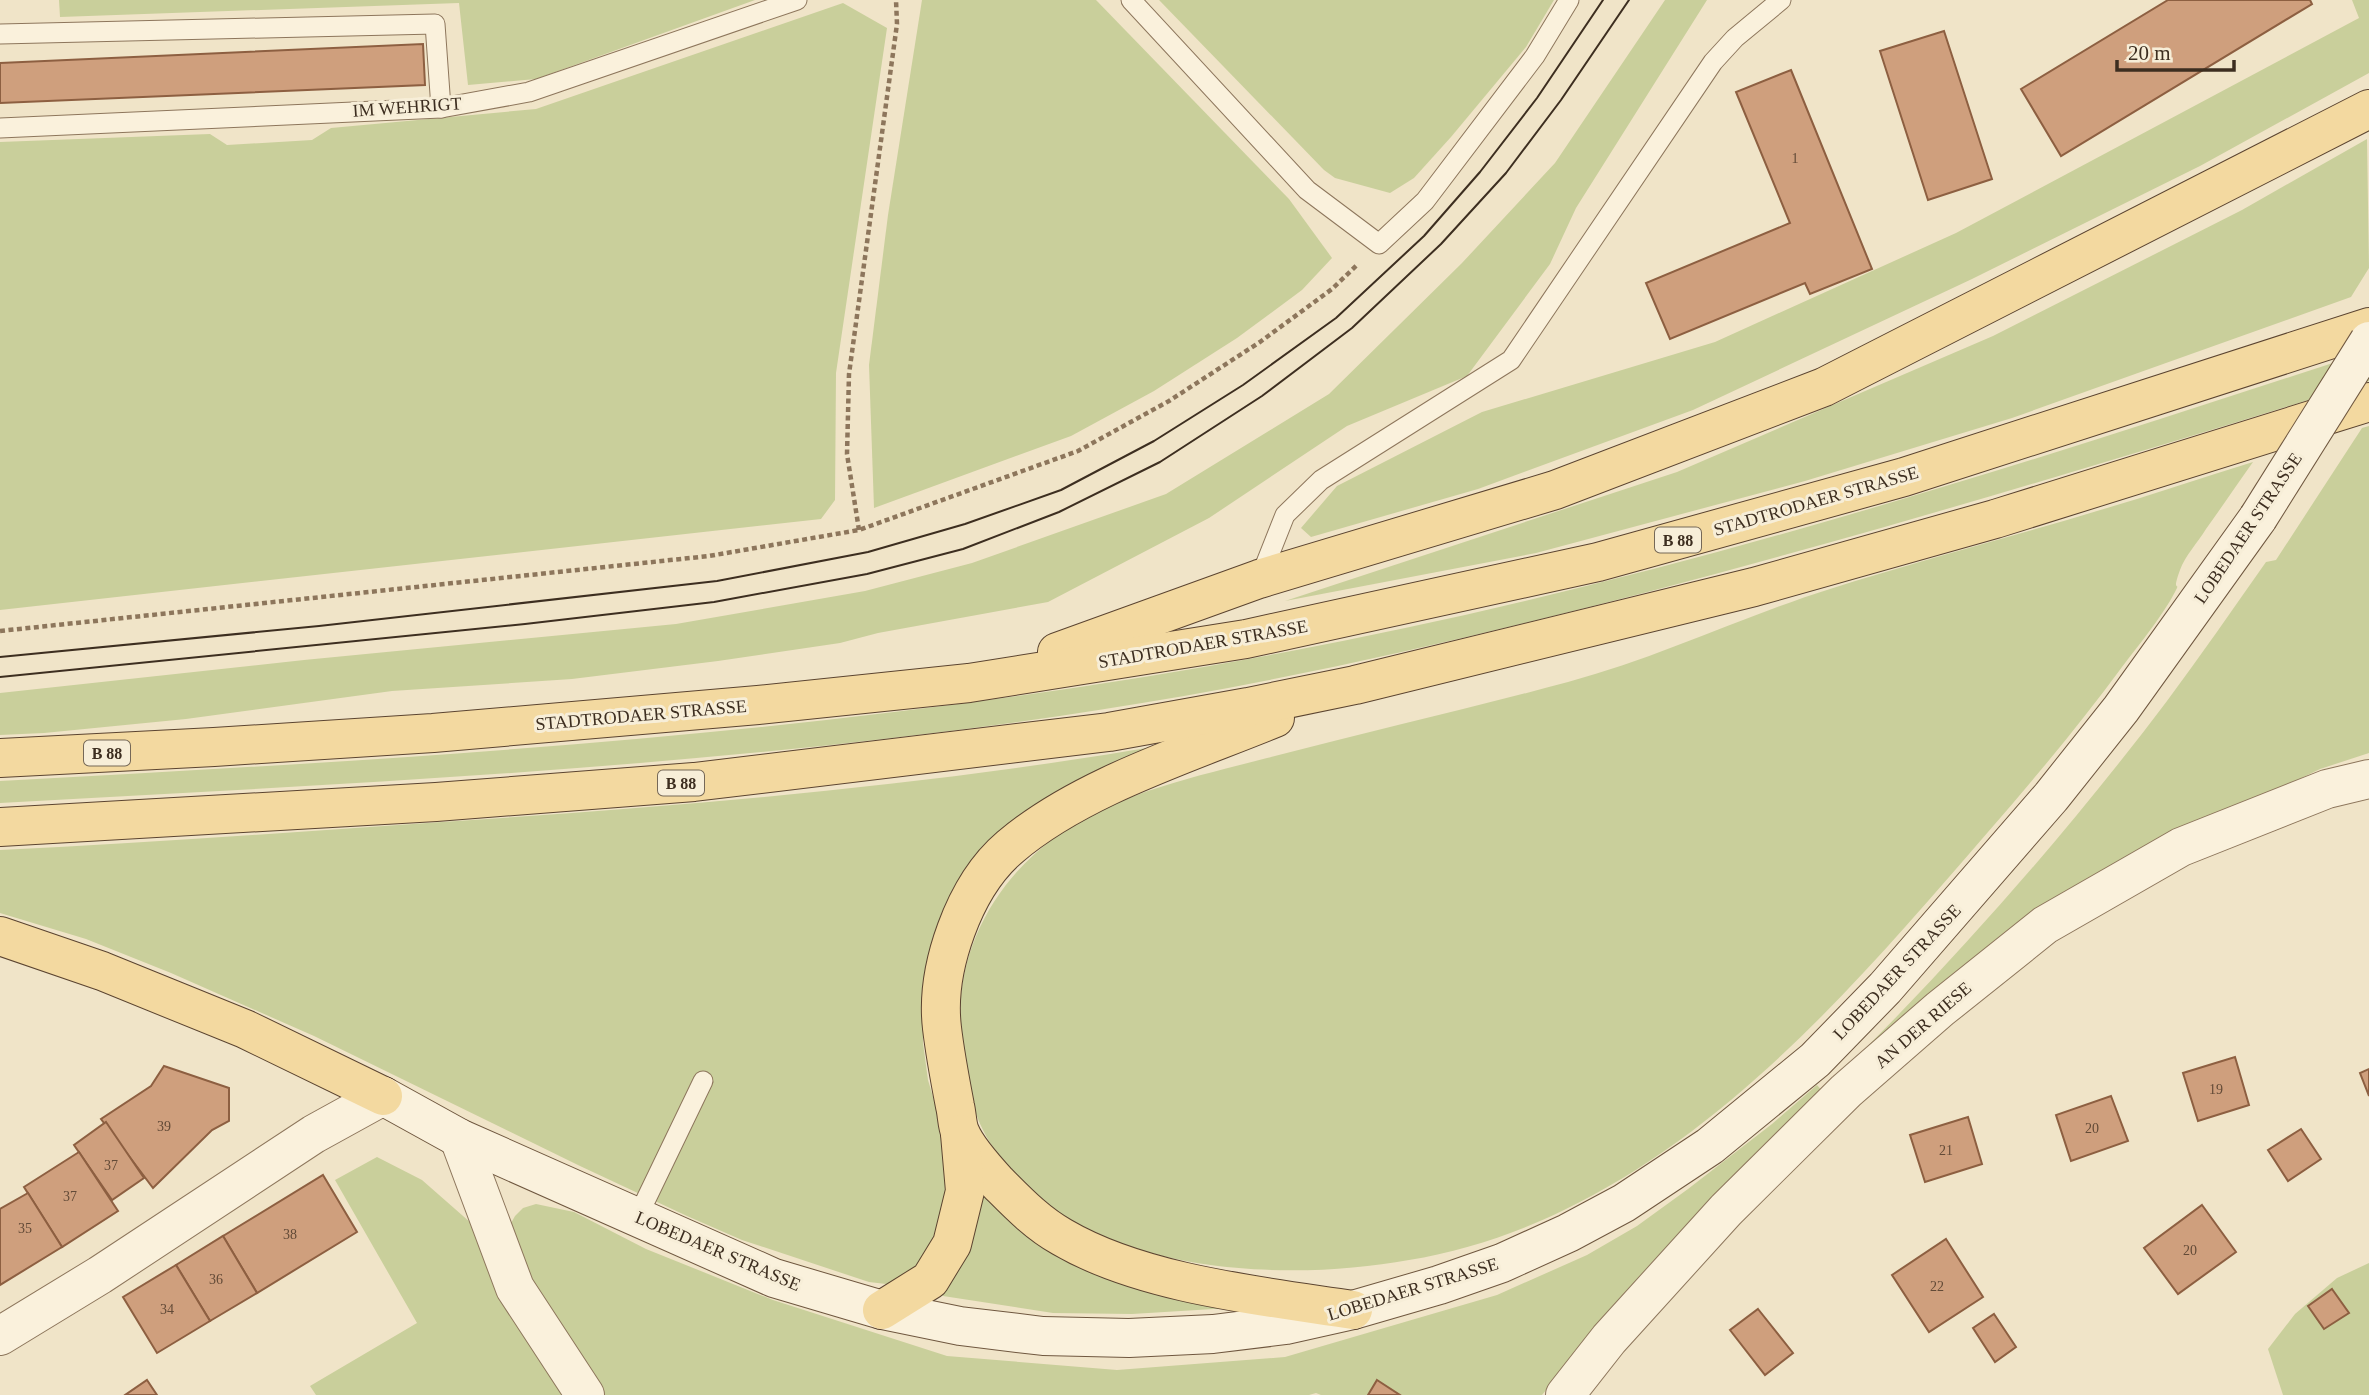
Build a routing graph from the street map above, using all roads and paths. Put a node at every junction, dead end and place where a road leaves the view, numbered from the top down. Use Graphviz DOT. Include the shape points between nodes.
graph roads {
  1 [pos="797,0"];
  2 [pos="896,0"];
  3 [pos="1131,0"];
  4 [pos="1569,0"];
  5 [pos="1782,0"];
  6 [pos="0,34"];
  7 [pos="441,108"];
  8 [pos="2369,109"];
  9 [pos="0,128"];
  10 [pos="1379,244"];
  11 [pos="2369,327"];
  12 [pos="2369,341"];
  13 [pos="2369,402"];
  14 [pos="859,530"];
  15 [pos="1259,579"];
  16 [pos="0,631"];
  17 [pos="969,683"];
  18 [pos="1355,685"];
  19 [pos="0,758"];
  20 [pos="2369,779"];
  21 [pos="0,827"];
  22 [pos="0,936"];
  23 [pos="703,1081"];
  24 [pos="383,1096"];
  25 [pos="960,1133"];
  26 [pos="459,1138"];
  27 [pos="637,1218"];
  28 [pos="882,1310"];
  29 [pos="1353,1310"];
  30 [pos="0,1336"];
  31 [pos="585,1395"];
  32 [pos="1565,1395"];
  1 -- 7 [label="lane, IM WEHRIGT" via="529,92"];
  2 -- 14 [label="path" via="897,24 849,374 847,454"];
  3 -- 10 [label="lane" via="1307,190"];
  4 -- 10 [label="lane" via="1535,56 1425,201"];
  5 -- 15 [label="lane" via="1735,37 1713,62 1511,360 1321,481 1285,515"];
  6 -- 7 [label="lane" via="435,24"];
  7 -- 9 [label="lane, IM WEHRIGT"];
  8 -- 15 [label="main road" via="1824,387 1555,489"];
  10 -- 14 [label="path" via="1332,289 1169,401 1078,451"];
  11 -- 17 [label="main road, STADTRODAER STRASSE / B 88" via="1904,477 1598,562 1246,639"];
  12 -- 29 [label="main road, LOBEDAER STRASSE, bridge" via="2258,518 2121,709 1885,988 1815,1060 1710,1146 1568,1233 1502,1263"];
  13 -- 18 [label="main road, B 88" via="1996,519 1767,583"];
  14 -- 16 [label="path" via="709,556"];
  15 -- 17 [label="main road"];
  17 -- 19 [label="main road, STADTRODAER STRASSE / B 88" via="433,733"];
  18 -- 21 [label="main road, B 88" via="1109,732 694,782"];
  18 -- 25 [label="main road" via="1115,783 1045,819 1008,848 978,882 952,940 939,1005"];
  20 -- 32 [label="main road, AN DER RIESE" via="2327,789 2181,847 2045,925 1846,1091 1726,1209"];
  22 -- 24 [label="main road" via="245,1029"];
  23 -- 27 [label="lane"];
  24 -- 26 [label="main road, LOBEDAER STRASSE"];
  24 -- 30 [label="main road" via="314,1134"];
  25 -- 28 [label="main road" via="965,1191 952,1244 930,1280"];
  25 -- 29 [label="main road" via="1026,1212 1062,1238 1156,1275"];
  26 -- 27 [label="main road, LOBEDAER STRASSE"];
  26 -- 31 [label="main road" via="516,1288"];
  27 -- 28 [label="main road, LOBEDAER STRASSE" via="774,1278"];
  28 -- 29 [label="main road, LOBEDAER STRASSE" via="1043,1336 1129,1338 1213,1335"];
}
